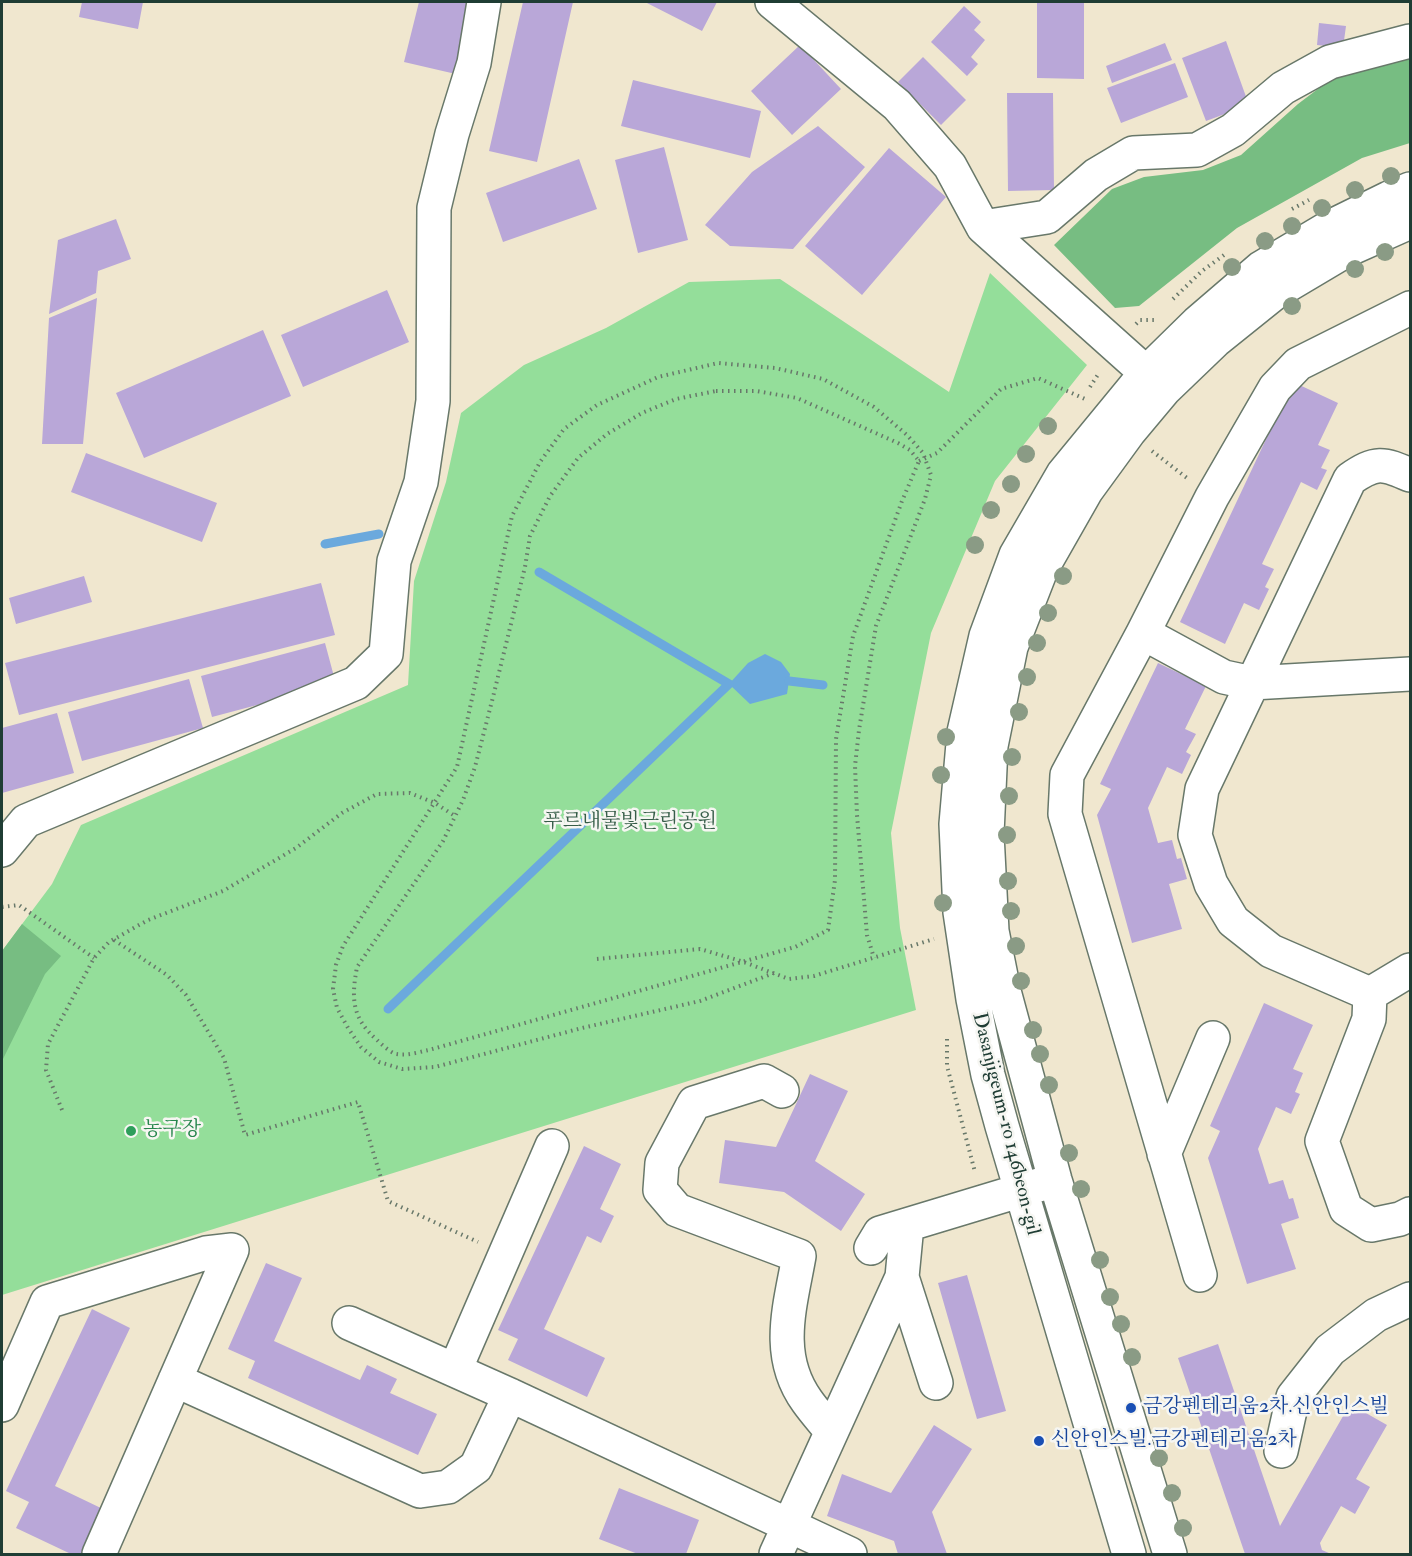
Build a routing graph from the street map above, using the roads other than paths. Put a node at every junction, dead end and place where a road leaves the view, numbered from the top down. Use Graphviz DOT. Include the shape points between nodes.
graph roads {
  1 [pos="484,2"];
  2 [pos="772,2"];
  3 [pos="1410,41"];
  4 [pos="1410,189"];
  5 [pos="1410,222"];
  6 [pos="983,227"];
  7 [pos="1410,308"];
  8 [pos="1155,381"];
  9 [pos="1410,475"];
  10 [pos="1143,633"];
  11 [pos="1410,674"];
  12 [pos="1252,683"];
  13 [pos="2,850"];
  14 [pos="1410,970"];
  15 [pos="1370,994"];
  16 [pos="1213,1038"];
  17 [pos="782,1091"];
  18 [pos="552,1146"];
  19 [pos="1164,1154"];
  20 [pos="1055,1180"];
  21 [pos="1020,1191"];
  22 [pos="1410,1214"];
  23 [pos="907,1225"];
  24 [pos="871,1248"];
  25 [pos="1200,1275"];
  26 [pos="902,1277"];
  27 [pos="1410,1299"];
  28 [pos="349,1323"];
  29 [pos="455,1370"];
  30 [pos="175,1380"];
  31 [pos="936,1383"];
  32 [pos="510,1395"];
  33 [pos="2,1406"];
  34 [pos="831,1431"];
  35 [pos="1281,1451"];
  36 [pos="782,1540"];
  37 [pos="99,1554"];
  38 [pos="849,1554"];
  39 [pos="1129,1554"];
  40 [pos="1170,1554"];
  1 -- 13 [label="street" via="474,63 434,208 433,401 421,482 394,561 386,654 356,683 26,821"];
  2 -- 6 [label="street" via="897,105 950,166"];
  3 -- 6 [label="street" via="1330,62 1283,88 1233,130 1197,150 1133,153 1096,175 1047,217"];
  4 -- 8 [label="street, Dasanjigeum-ro 146beon-gil" via="1330,227 1261,268 1197,323"];
  5 -- 8 [label="street, Dasanjigeum-ro 146beon-gil" via="1345,251 1276,292 1215,341"];
  6 -- 8 [label="street"];
  7 -- 10 [label="street" via="1298,364 1275,388 1212,497"];
  8 -- 20 [label="street, Dasanjigeum-ro 146beon-gil" via="1129,432 1086,491 1041,570 1011,647 991,746 987,834 992,931 1004,991"];
  8 -- 21 [label="street, Dasanjigeum-ro 146beon-gil" via="1063,474 1016,555 986,636 964,732 956,824 960,912 988,1075"];
  9 -- 12 [label="street" via="1390,466 1368,466 1350,479"];
  10 -- 12 [label="street" via="1224,677"];
  10 -- 19 [label="street" via="1067,775 1065,814"];
  11 -- 12 [label="street"];
  12 -- 15 [label="street" via="1202,789 1195,835 1211,884 1233,921 1271,951"];
  14 -- 15 [label="street"];
  15 -- 22 [label="street" via="1369,1019 1322,1141 1346,1209 1371,1225"];
  16 -- 19 [label="street"];
  17 -- 34 [label="street" via="764,1081 694,1103 662,1163 660,1190 677,1210 799,1256 786,1332 791,1368 806,1400"];
  18 -- 29 [label="street"];
  19 -- 25 [label="street"];
  20 -- 21 [label="street"];
  20 -- 40 [label="street, Dasanjigeum-ro 146beon-gil"];
  21 -- 23 [label="street"];
  21 -- 39 [label="street, Dasanjigeum-ro 146beon-gil"];
  23 -- 24 [label="street" via="880,1233"];
  23 -- 26 [label="street"];
  26 -- 31 [label="street"];
  26 -- 34 [label="street"];
  27 -- 35 [label="street" via="1376,1315 1330,1350 1293,1397"];
  28 -- 29 [label="street"];
  29 -- 32 [label="street"];
  30 -- 32 [label="street" via="420,1491 448,1487 476,1467"];
  30 -- 33 [label="street" via="232,1250 206,1253 47,1302"];
  30 -- 37 [label="street"];
  32 -- 36 [label="street"];
  34 -- 36 [label="street"];
  36 -- 38 [label="street"];
}
